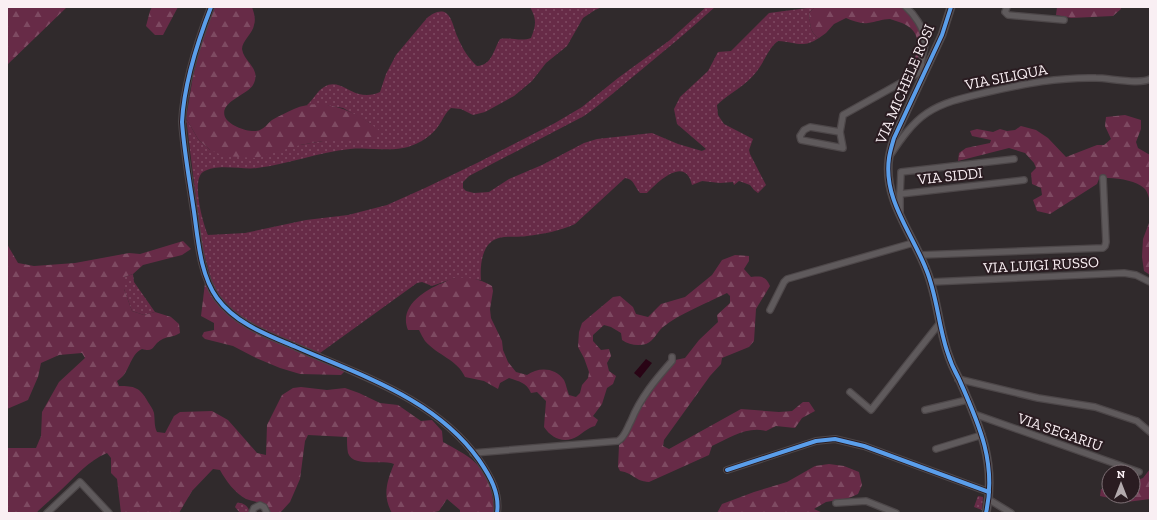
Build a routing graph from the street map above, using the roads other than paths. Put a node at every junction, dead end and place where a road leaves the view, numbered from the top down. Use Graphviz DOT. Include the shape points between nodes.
graph roads {
  1 [pos="211,7"];
  2 [pos="906,7"];
  3 [pos="951,7"];
  4 [pos="1007,7"];
  5 [pos="1064,20"];
  6 [pos="923,72"];
  7 [pos="1150,79"];
  8 [pos="840,132"];
  9 [pos="889,156"];
  10 [pos="1014,159"];
  11 [pos="1103,178"];
  12 [pos="1024,180"];
  13 [pos="900,194"];
  14 [pos="900,216"];
  15 [pos="913,243"];
  16 [pos="920,255"];
  17 [pos="931,282"];
  18 [pos="1150,282"];
  19 [pos="770,310"];
  20 [pos="939,324"];
  21 [pos="672,357"];
  22 [pos="958,379"];
  23 [pos="850,392"];
  24 [pos="968,400"];
  25 [pos="925,410"];
  26 [pos="974,414"];
  27 [pos="1150,432"];
  28 [pos="982,434"];
  29 [pos="936,449"];
  30 [pos="473,453"];
  31 [pos="1116,464"];
  32 [pos="727,470"];
  33 [pos="989,495"];
  34 [pos="836,503"];
  35 [pos="998,505"];
  36 [pos="998,512"];
  37 [pos="47,513"];
  38 [pos="109,513"];
  39 [pos="252,513"];
  40 [pos="267,513"];
  41 [pos="497,513"];
  42 [pos="896,513"];
  43 [pos="986,513"];
  44 [pos="1011,513"];
  1 -- 30 [label="street" via="190,74 182,108 182,122 202,259 214,293 230,312 256,329 381,384 425,408 439,418"];
  2 -- 6 [label="street" via="924,35 921,67"];
  3 -- 6 [label="street, VIA MICHELE ROSI" via="942,35"];
  4 -- 5 [label="street" via="1005,12 1008,15"];
  6 -- 8 [label="street" via="844,115"];
  6 -- 9 [label="street, VIA MICHELE ROSI" via="894,138"];
  7 -- 9 [label="street, VIA SILIQUA" via="1141,82 1097,78 1055,79 954,100 932,110 920,119"];
  8 -- 8 [label="street" via="843,148 801,140 800,136 810,127"];
  9 -- 14 [label="street, VIA MICHELE ROSI" via="890,185"];
  10 -- 13 [label="street" via="901,172"];
  11 -- 16 [label="street" via="1106,242 1102,248"];
  12 -- 13 [label="street, VIA SIDDI"];
  13 -- 14 [label="street, VIA SIDDI"];
  14 -- 15 [label="street, VIA MICHELE ROSI"];
  15 -- 16 [label="street, VIA MICHELE ROSI"];
  15 -- 19 [label="street" via="786,280"];
  16 -- 17 [label="street, VIA MICHELE ROSI"];
  17 -- 18 [label="street, VIA LUIGI RUSSO" via="1124,273 1134,274"];
  17 -- 20 [label="street, VIA MICHELE ROSI"];
  20 -- 22 [label="street, VIA MICHELE ROSI"];
  20 -- 23 [label="street" via="872,410"];
  21 -- 30 [label="street" via="672,361 633,415 624,436 618,441"];
  22 -- 24 [label="street, VIA MICHELE ROSI"];
  22 -- 27 [label="street" via="1038,398 1095,407 1137,421"];
  24 -- 25 [label="street"];
  24 -- 26 [label="street, VIA MICHELE ROSI"];
  26 -- 28 [label="street, VIA MICHELE ROSI"];
  26 -- 31 [label="street, VIA SEGARIU"];
  28 -- 29 [label="street"];
  28 -- 33 [label="street, VIA MICHELE ROSI" via="988,460"];
  30 -- 41 [label="street" via="496,493"];
  32 -- 33 [label="street" via="816,441 835,439 864,446"];
  33 -- 35 [label="street"];
  33 -- 43 [label="street, VIA MICHELE ROSI"];
  34 -- 42 [label="street" via="866,501"];
  35 -- 36 [label="street"];
  35 -- 44 [label="street"];
  37 -- 38 [label="street" via="80,482"];
  39 -- 40 [label="street" via="254,508 260,505"];
}
